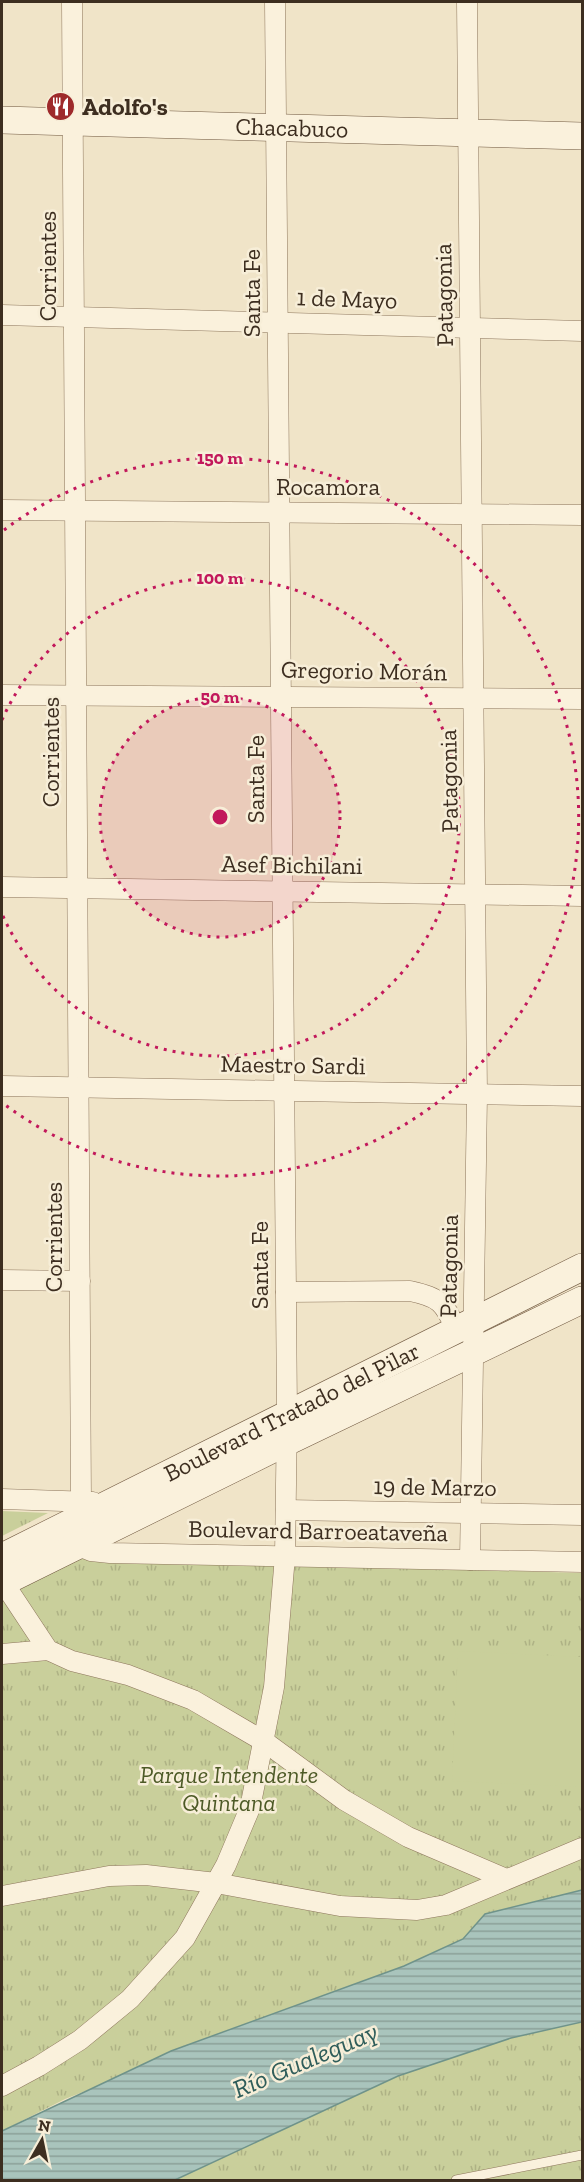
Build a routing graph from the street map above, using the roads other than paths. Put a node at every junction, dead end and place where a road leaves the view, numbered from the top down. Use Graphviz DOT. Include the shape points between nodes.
graph roads {
  1 [pos="72,2"];
  2 [pos="275,2"];
  3 [pos="467,2"];
  4 [pos="2,120"];
  5 [pos="73,120"];
  6 [pos="276,128"];
  7 [pos="468,133"];
  8 [pos="582,136"];
  9 [pos="2,315"];
  10 [pos="74,317"];
  11 [pos="278,322"];
  12 [pos="470,328"];
  13 [pos="582,331"];
  14 [pos="2,510"];
  15 [pos="75,511"];
  16 [pos="279,512"];
  17 [pos="472,514"];
  18 [pos="582,515"];
  19 [pos="76,694"];
  20 [pos="2,695"];
  21 [pos="281,695"];
  22 [pos="473,698"];
  23 [pos="582,699"];
  24 [pos="77,886"];
  25 [pos="2,887"];
  26 [pos="283,891"];
  27 [pos="475,894"];
  28 [pos="582,896"];
  29 [pos="2,1086"];
  30 [pos="78,1087"];
  31 [pos="284,1090"];
  32 [pos="477,1095"];
  33 [pos="582,1096"];
  34 [pos="582,1266"];
  35 [pos="2,1280"];
  36 [pos="80,1281"];
  37 [pos="286,1292"];
  38 [pos="582,1300"];
  39 [pos="465,1324"];
  40 [pos="473,1353"];
  41 [pos="287,1413"];
  42 [pos="287,1442"];
  43 [pos="199,1471"];
  44 [pos="2,1499"];
  45 [pos="81,1501"];
  46 [pos="111,1502"];
  47 [pos="286,1509"];
  48 [pos="471,1513"];
  49 [pos="582,1515"];
  50 [pos="71,1535"];
  51 [pos="285,1556"];
  52 [pos="470,1560"];
  53 [pos="582,1562"];
  54 [pos="2,1575"];
  55 [pos="48,1650"];
  56 [pos="2,1654"];
  57 [pos="265,1742"];
  58 [pos="582,1848"];
  59 [pos="506,1879"];
  60 [pos="216,1883"];
  61 [pos="2,1896"];
  62 [pos="2,2086"];
  63 [pos="582,2155"];
  64 [pos="456,2181"];
  1 -- 5 [label="street, Corrientes"];
  2 -- 6 [label="street, Santa Fe"];
  3 -- 7 [label="street, Patagonia"];
  4 -- 5 [label="main road, Chacabuco"];
  5 -- 6 [label="main road, Chacabuco"];
  5 -- 10 [label="street, Corrientes"];
  6 -- 7 [label="main road, Chacabuco"];
  6 -- 11 [label="street, Santa Fe"];
  7 -- 8 [label="main road, Chacabuco"];
  7 -- 12 [label="street, Patagonia"];
  9 -- 10 [label="street, 1 de Mayo"];
  10 -- 11 [label="street, 1 de Mayo"];
  10 -- 15 [label="street, Corrientes"];
  11 -- 12 [label="street, 1 de Mayo"];
  11 -- 16 [label="street, Santa Fe"];
  12 -- 13 [label="street, 1 de Mayo"];
  12 -- 17 [label="street, Patagonia"];
  14 -- 15 [label="street, Rocamora"];
  15 -- 16 [label="street, Rocamora"];
  15 -- 19 [label="street, Corrientes"];
  16 -- 17 [label="street, Rocamora"];
  16 -- 21 [label="street, Santa Fe"];
  17 -- 18 [label="street, Rocamora"];
  17 -- 22 [label="street, Patagonia"];
  19 -- 20 [label="street, Gregorio Morán"];
  19 -- 21 [label="street, Gregorio Morán"];
  19 -- 24 [label="street, Corrientes"];
  21 -- 22 [label="street, Gregorio Morán"];
  21 -- 26 [label="street, Santa Fe"];
  22 -- 23 [label="street, Gregorio Morán"];
  22 -- 27 [label="street, Patagonia"];
  24 -- 25 [label="street, Asef Bichilani"];
  24 -- 26 [label="street, Asef Bichilani"];
  24 -- 30 [label="street, Corrientes"];
  26 -- 27 [label="street, Asef Bichilani"];
  26 -- 31 [label="street, Santa Fe"];
  27 -- 28 [label="street, Asef Bichilani"];
  27 -- 32 [label="street, Patagonia"];
  29 -- 30 [label="street, Maestro Sardi"];
  30 -- 31 [label="street, Maestro Sardi"];
  30 -- 36 [label="street, Corrientes"];
  31 -- 32 [label="street, Maestro Sardi"];
  31 -- 37 [label="street, Santa Fe"];
  32 -- 33 [label="street, Maestro Sardi"];
  32 -- 39 [label="street, Patagonia"];
  34 -- 39 [label="main road, Boulevard Tratado del Pilar"];
  35 -- 36 [label="street"];
  36 -- 45 [label="street, Corrientes"];
  37 -- 39 [label="street" via="410,1291 428,1295"];
  37 -- 41 [label="street, Santa Fe"];
  38 -- 40 [label="main road, Boulevard Tratado del Pilar"];
  39 -- 40 [label="street, Patagonia"];
  39 -- 41 [label="main road, Boulevard Tratado del Pilar"];
  40 -- 42 [label="main road, Boulevard Tratado del Pilar"];
  40 -- 48 [label="street, Patagonia"];
  41 -- 42 [label="street, Santa Fe"];
  41 -- 43 [label="main road, Boulevard Tratado del Pilar"];
  42 -- 43 [label="main road, Boulevard Tratado del Pilar"];
  42 -- 47 [label="street, Santa Fe"];
  43 -- 46 [label="main road, Boulevard Tratado del Pilar"];
  43 -- 50 [label="main road, Boulevard Tratado del Pilar"];
  44 -- 45 [label="street"];
  45 -- 46 [label="street"];
  46 -- 50 [label="main road, Boulevard Tratado del Pilar"];
  47 -- 48 [label="street, 19 de Marzo"];
  47 -- 51 [label="street, Santa Fe"];
  48 -- 49 [label="street, 19 de Marzo"];
  48 -- 52 [label="street, Patagonia"];
  50 -- 51 [label="street, Boulevard Barroeataveña" via="91,1551 110,1553"];
  50 -- 54 [label="main road, Boulevard Tratado del Pilar"];
  51 -- 52 [label="street, Boulevard Barroeataveña"];
  51 -- 57 [label="street, Santa Fe" via="276,1676"];
  52 -- 53 [label="street, Boulevard Barroeataveña"];
  54 -- 55 [label="street"];
  55 -- 56 [label="street"];
  55 -- 57 [label="street" via="194,1700"];
  57 -- 59 [label="street" via="344,1800 408,1837"];
  57 -- 60 [label="street, Santa Fe" via="250,1808"];
  58 -- 59 [label="street"];
  59 -- 60 [label="street" via="446,1905 417,1910 340,1906"];
  60 -- 61 [label="street" via="146,1875 109,1876"];
  60 -- 62 [label="street, Santa Fe" via="185,1938 130,1999 80,2040"];
  63 -- 64 [label="lane"];
}
